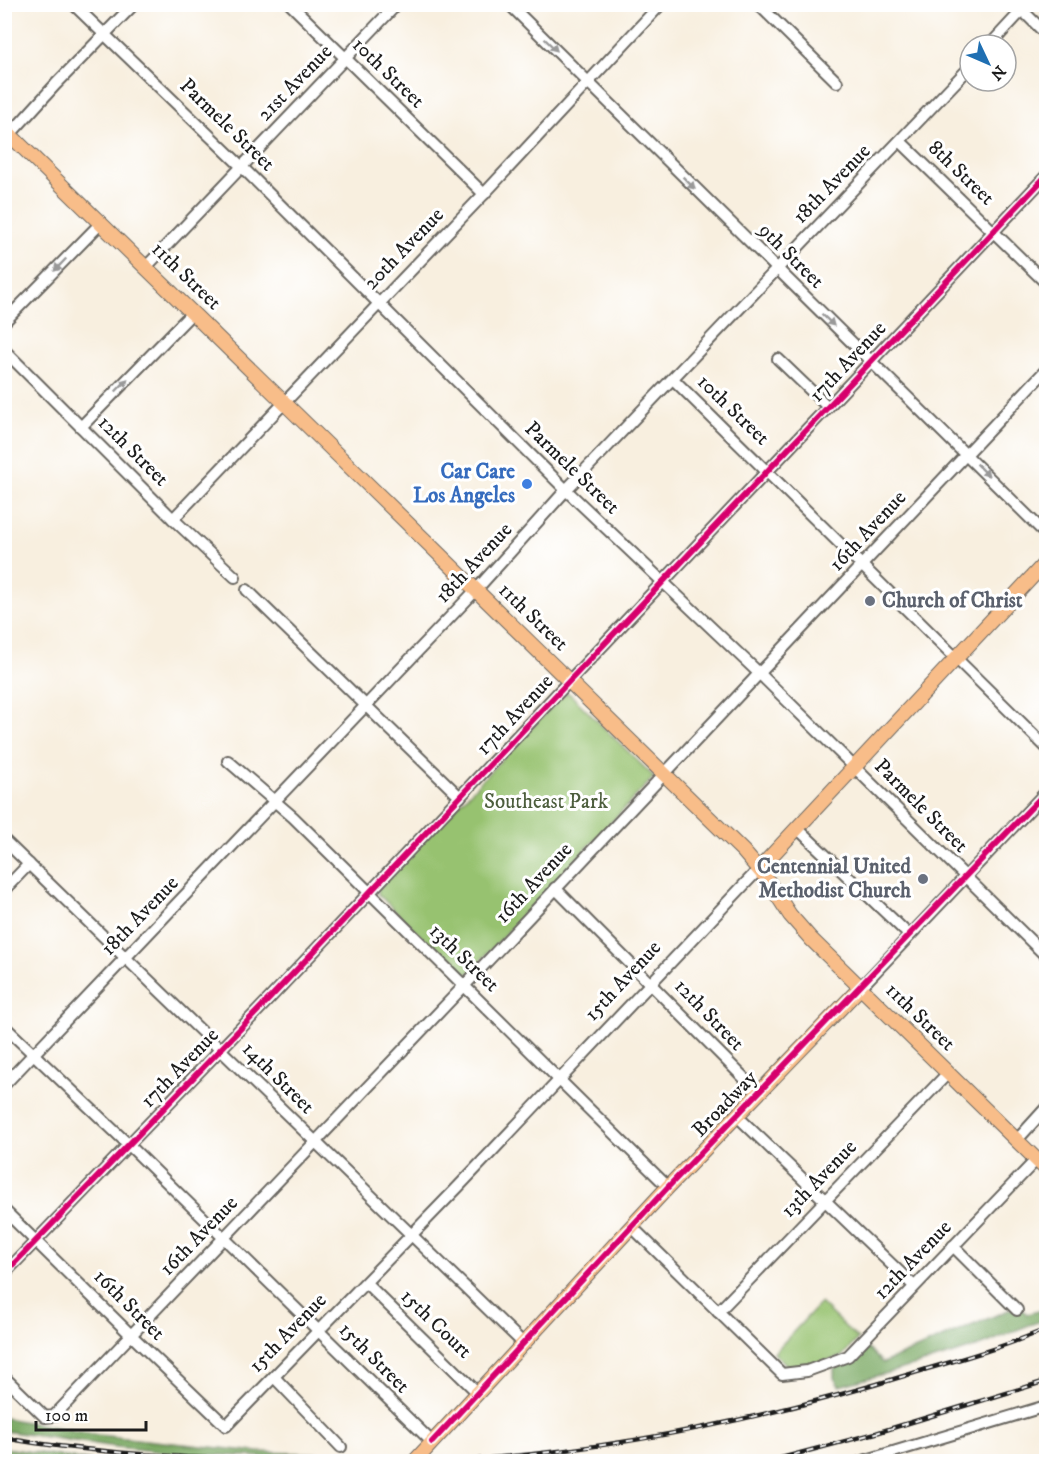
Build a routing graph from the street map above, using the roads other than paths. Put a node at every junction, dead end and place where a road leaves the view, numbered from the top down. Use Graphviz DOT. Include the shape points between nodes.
graph roads {
  1 [pos="73,4"];
  2 [pos="134,4"];
  3 [pos="290,4"];
  4 [pos="397,4"];
  5 [pos="509,4"];
  6 [pos="661,4"];
  7 [pos="758,4"];
  8 [pos="1022,6"];
  9 [pos="1000,33"];
  10 [pos="1047,34"];
  11 [pos="104,35"];
  12 [pos="345,58"];
  13 [pos="958,80"];
  14 [pos="588,82"];
  15 [pos="837,82"];
  16 [pos="6,135"];
  17 [pos="900,141"];
  18 [pos="242,166"];
  19 [pos="1047,176"];
  20 [pos="484,194"];
  21 [pos="101,223"];
  22 [pos="993,232"];
  23 [pos="146,267"];
  24 [pos="777,270"];
  25 [pos="1047,283"];
  26 [pos="378,304"];
  27 [pos="193,312"];
  28 [pos="4,322"];
  29 [pos="4,350"];
  30 [pos="778,359"];
  31 [pos="871,362"];
  32 [pos="1047,370"];
  33 [pos="674,380"];
  34 [pos="285,403"];
  35 [pos="828,407"];
  36 [pos="81,427"];
  37 [pos="967,453"];
  38 [pos="767,471"];
  39 [pos="566,490"];
  40 [pos="173,519"];
  41 [pos="1047,534"];
  42 [pos="1047,562"];
  43 [pos="863,564"];
  44 [pos="235,577"];
  45 [pos="662,582"];
  46 [pos="247,590"];
  47 [pos="476,590"];
  48 [pos="957,658"];
  49 [pos="760,674"];
  50 [pos="569,681"];
  51 [pos="366,705"];
  52 [pos="1047,747"];
  53 [pos="228,761"];
  54 [pos="854,767"];
  55 [pos="664,774"];
  56 [pos="1047,792"];
  57 [pos="460,797"];
  58 [pos="275,801"];
  59 [pos="797,828"];
  60 [pos="4,840"];
  61 [pos="29,864"];
  62 [pos="759,869"];
  63 [pos="965,877"];
  64 [pos="555,888"];
  65 [pos="4,890"];
  66 [pos="369,893"];
  67 [pos="909,935"];
  68 [pos="1047,956"];
  69 [pos="127,958"];
  70 [pos="651,982"];
  71 [pos="464,986"];
  72 [pos="860,988"];
  73 [pos="4,1026"];
  74 [pos="221,1049"];
  75 [pos="34,1055"];
  76 [pos="948,1073"];
  77 [pos="560,1079"];
  78 [pos="4,1085"];
  79 [pos="759,1093"];
  80 [pos="1047,1108"];
  81 [pos="737,1116"];
  82 [pos="1017,1140"];
  83 [pos="316,1142"];
  84 [pos="129,1145"];
  85 [pos="1042,1164"];
  86 [pos="668,1187"];
  87 [pos="825,1200"];
  88 [pos="4,1210"];
  89 [pos="632,1227"];
  90 [pos="411,1236"];
  91 [pos="224,1238"];
  92 [pos="36,1241"];
  93 [pos="953,1246"];
  94 [pos="4,1274"];
  95 [pos="366,1283"];
  96 [pos="914,1286"];
  97 [pos="1017,1310"];
  98 [pos="718,1312"];
  99 [pos="320,1332"];
  100 [pos="130,1335"];
  101 [pos="524,1344"];
  102 [pos="4,1377"];
  103 [pos="274,1377"];
  104 [pos="478,1393"];
  105 [pos="1047,1406"];
  106 [pos="226,1426"];
  107 [pos="432,1442"];
  108 [pos="340,1447"];
  109 [pos="414,1461"];
  110 [pos="860,1461"];
  1 -- 11 [label="street, Parmele Street"];
  2 -- 11 [label="street"];
  3 -- 12 [label="street, 10th Street"];
  4 -- 12 [label="street, 21st Avenue"];
  5 -- 14 [label="street, 9th Street, one-way"];
  6 -- 14 [label="street, 20th Avenue"];
  7 -- 15 [label="street"];
  8 -- 9 [label="street"];
  8 -- 10 [label="street"];
  11 -- 16 [label="street"];
  11 -- 18 [label="street, Parmele Street"];
  12 -- 18 [label="street, 21st Avenue"];
  12 -- 20 [label="street, 10th Street"];
  13 -- 17 [label="street, 18th Avenue"];
  14 -- 20 [label="street, 20th Avenue"];
  14 -- 24 [label="street, 9th Street, one-way"];
  16 -- 21 [label="main road, 11th Street"];
  17 -- 22 [label="street, 8th Street"];
  17 -- 24 [label="street, 18th Avenue"];
  18 -- 23 [label="street, 21st Avenue"];
  18 -- 26 [label="street, Parmele Street"];
  19 -- 22 [label="street, 17th Avenue"];
  20 -- 26 [label="street, 20th Avenue"];
  21 -- 23 [label="main road, 11th Street"];
  21 -- 28 [label="street, one-way"];
  22 -- 25 [label="street, 8th Street"];
  22 -- 31 [label="street, 17th Avenue"];
  23 -- 27 [label="main road, 11th Street"];
  24 -- 31 [label="street, 9th Street, one-way"];
  24 -- 33 [label="street, 18th Avenue"];
  26 -- 34 [label="street, 20th Avenue"];
  26 -- 39 [label="street, Parmele Street"];
  27 -- 34 [label="main road, 11th Street"];
  36 -- 27 [label="street, one-way"];
  29 -- 36 [label="street, 12th Street"];
  30 -- 35 [label="street"];
  31 -- 35 [label="street, 17th Avenue"];
  31 -- 37 [label="street, 9th Street"];
  32 -- 37 [label="street, 16th Avenue"];
  33 -- 38 [label="street, 10th Street"];
  33 -- 39 [label="street, 18th Avenue"];
  34 -- 40 [label="street, 20th Avenue"];
  34 -- 47 [label="main road, 11th Street"];
  35 -- 38 [label="street, 17th Avenue"];
  36 -- 40 [label="street, 12th Street"];
  37 -- 41 [label="street, 9th Street, one-way"];
  37 -- 43 [label="street, 16th Avenue"];
  38 -- 43 [label="street, 10th Street"];
  38 -- 45 [label="street, 17th Avenue"];
  39 -- 45 [label="street, Parmele Street"];
  39 -- 47 [label="street, 18th Avenue"];
  40 -- 44 [label="street, 12th Street"];
  42 -- 48 [label="main road, 15th Avenue"];
  43 -- 48 [label="street, 10th Street"];
  43 -- 49 [label="street, 16th Avenue"];
  45 -- 49 [label="street, Parmele Street"];
  45 -- 50 [label="street, 17th Avenue"];
  46 -- 51 [label="street"];
  47 -- 50 [label="main road, 11th Street"];
  47 -- 51 [label="street, 18th Avenue"];
  48 -- 52 [label="street, 10th Street"];
  48 -- 54 [label="main road, 15th Avenue"];
  49 -- 54 [label="street, Parmele Street"];
  49 -- 55 [label="street, 16th Avenue"];
  50 -- 55 [label="main road, 11th Street"];
  50 -- 57 [label="street, 17th Avenue"];
  51 -- 57 [label="street"];
  51 -- 58 [label="street, 18th Avenue"];
  53 -- 58 [label="street, 13th Street"];
  54 -- 59 [label="main road, 15th Avenue"];
  54 -- 63 [label="street, Parmele Street"];
  55 -- 62 [label="main road, 11th Street"];
  55 -- 64 [label="street, 16th Avenue"];
  56 -- 63 [label="street, Broadway"];
  57 -- 66 [label="street, 17th Avenue"];
  58 -- 66 [label="street, 13th Street"];
  58 -- 69 [label="street, 18th Avenue"];
  59 -- 62 [label="main road, 15th Avenue"];
  59 -- 67 [label="street"];
  60 -- 61 [label="street, 14th Street"];
  61 -- 65 [label="street"];
  61 -- 69 [label="street, 14th Street"];
  62 -- 70 [label="street, 15th Avenue"];
  62 -- 72 [label="main road, 11th Street" via="801,928"];
  63 -- 67 [label="street, Broadway"];
  63 -- 68 [label="street, Parmele Street"];
  64 -- 70 [label="street, 12th Street"];
  64 -- 71 [label="street, 16th Avenue"];
  66 -- 71 [label="street, 13th Street"];
  66 -- 74 [label="street, 17th Avenue"];
  67 -- 72 [label="street, Broadway"];
  69 -- 74 [label="street, 14th Street"];
  69 -- 75 [label="street, 18th Avenue"];
  70 -- 77 [label="street, 15th Avenue"];
  70 -- 79 [label="street, 12th Street"];
  71 -- 77 [label="street, 13th Street"];
  71 -- 83 [label="street, 16th Avenue"];
  72 -- 76 [label="main road, 11th Street"];
  72 -- 79 [label="main road, Broadway"];
  73 -- 75 [label="street, 15th Street"];
  74 -- 83 [label="street, 14th Street"];
  74 -- 84 [label="street, 17th Avenue"];
  75 -- 78 [label="street, 18th Avenue"];
  75 -- 84 [label="street, 15th Street"];
  76 -- 82 [label="main road, 11th Street"];
  76 -- 87 [label="street, 13th Avenue"];
  77 -- 86 [label="street, 13th Street"];
  77 -- 90 [label="street, 15th Avenue"];
  79 -- 81 [label="main road, Broadway"];
  80 -- 82 [label="street"];
  81 -- 86 [label="main road, Broadway"];
  81 -- 87 [label="street"];
  82 -- 85 [label="main road, 11th Street"];
  83 -- 90 [label="street, 14th Street"];
  83 -- 91 [label="street, 16th Avenue"];
  84 -- 91 [label="street, 15th Street"];
  84 -- 92 [label="street, 17th Avenue"];
  85 -- 93 [label="street, 12th Avenue"];
  86 -- 89 [label="main road, Broadway"];
  87 -- 96 [label="street"];
  87 -- 98 [label="street, 13th Avenue"];
  88 -- 92 [label="street, 16th Street"];
  89 -- 98 [label="street"];
  89 -- 101 [label="main road, Broadway"];
  90 -- 95 [label="street, 15th Avenue"];
  90 -- 101 [label="street, 14th Street"];
  91 -- 99 [label="street, 15th Street"];
  91 -- 100 [label="street, 16th Avenue"];
  92 -- 94 [label="street, 17th Avenue"];
  92 -- 100 [label="street, 16th Street"];
  93 -- 96 [label="street, 12th Avenue"];
  93 -- 97 [label="street"];
  95 -- 99 [label="street, 15th Avenue"];
  95 -- 104 [label="street, 15th Court"];
  96 -- 98 [label="street, 12th Avenue" via="848,1356 807,1371 782,1374"];
  99 -- 103 [label="street, 15th Avenue"];
  99 -- 107 [label="street, 15th Street"];
  100 -- 102 [label="street, 16th Avenue" via="50,1418"];
  100 -- 106 [label="street, 16th Street"];
  101 -- 104 [label="main road, Broadway"];
  103 -- 106 [label="street, 15th Avenue"];
  103 -- 108 [label="street"];
  104 -- 107 [label="main road, Broadway"];
  105 -- 110 [label="street"];
  107 -- 109 [label="main road, Broadway"];
}
